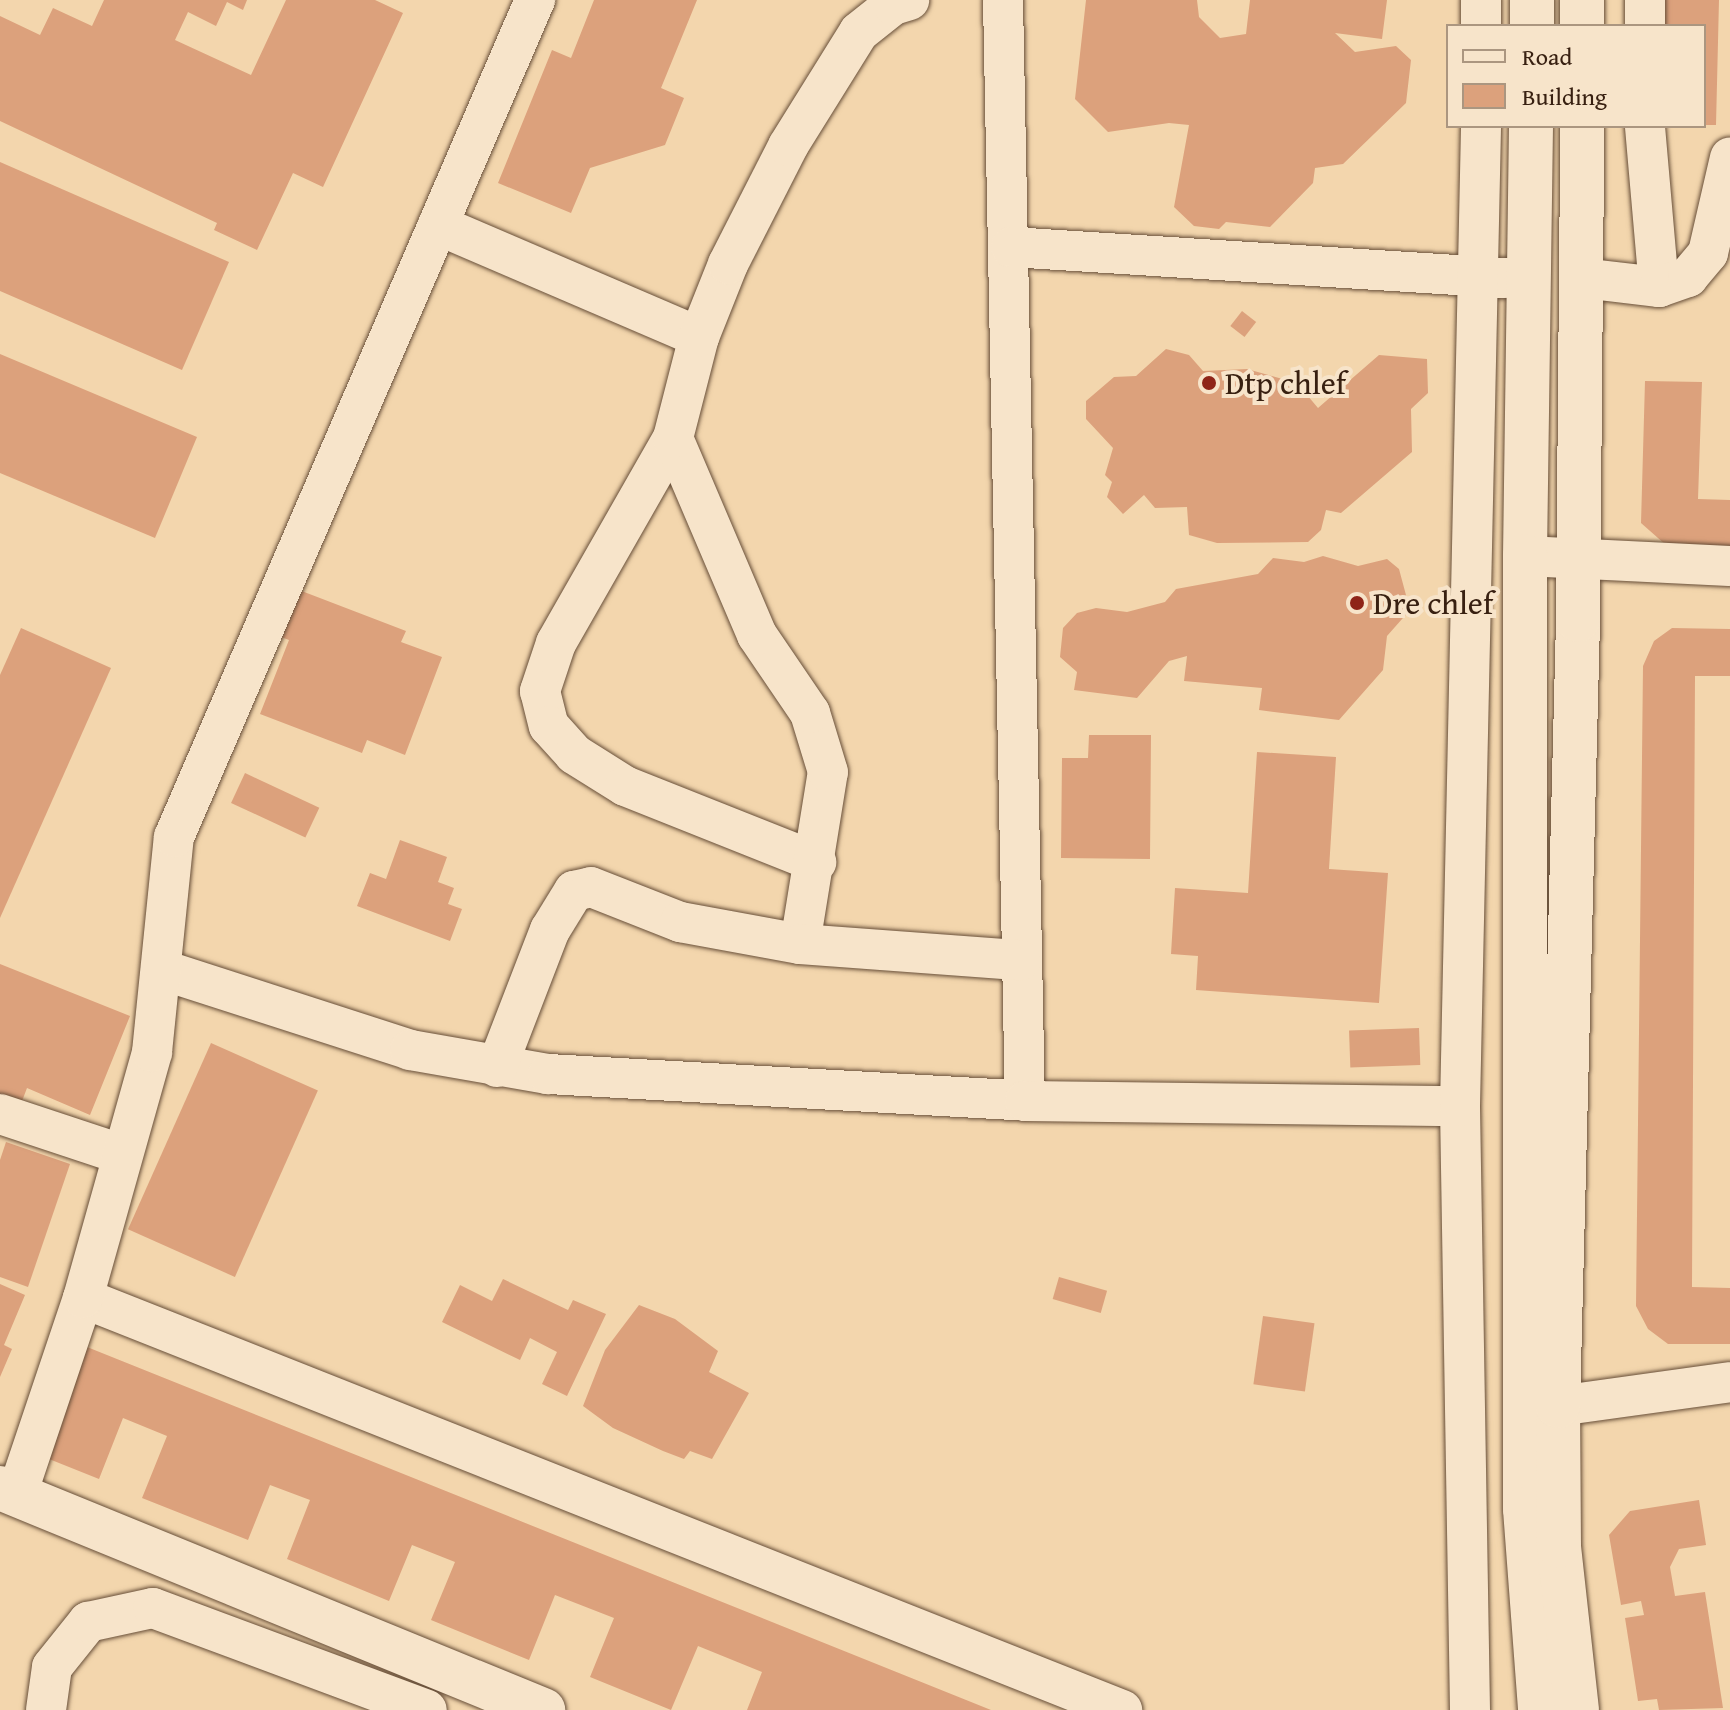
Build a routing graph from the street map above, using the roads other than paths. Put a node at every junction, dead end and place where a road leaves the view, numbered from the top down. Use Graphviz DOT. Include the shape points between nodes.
graph roads {
  1 [pos="535,0"];
  2 [pos="909,0"];
  3 [pos="1003,0"];
  4 [pos="1481,0"];
  5 [pos="1532,0"];
  6 [pos="1582,0"];
  7 [pos="1645,0"];
  8 [pos="1481,24"];
  9 [pos="1532,24"];
  10 [pos="1582,24"];
  11 [pos="1645,24"];
  12 [pos="1481,128"];
  13 [pos="1531,128"];
  14 [pos="1582,128"];
  15 [pos="1645,128"];
  16 [pos="1730,158"];
  17 [pos="438,225"];
  18 [pos="1011,247"];
  19 [pos="1481,277"];
  20 [pos="1582,278"];
  21 [pos="1529,280"];
  22 [pos="1659,287"];
  23 [pos="699,337"];
  24 [pos="673,438"];
  25 [pos="1525,556"];
  26 [pos="1578,557"];
  27 [pos="1730,566"];
  28 [pos="816,862"];
  29 [pos="800,944"];
  30 [pos="1020,960"];
  31 [pos="163,970"];
  32 [pos="497,1067"];
  33 [pos="1025,1101"];
  34 [pos="1460,1106"];
  35 [pos="0,1114"];
  36 [pos="121,1154"];
  37 [pos="83,1298"];
  38 [pos="1730,1382"];
  39 [pos="1558,1406"];
  40 [pos="8,1491"];
  41 [pos="46,1710"];
  42 [pos="427,1710"];
  43 [pos="543,1710"];
  44 [pos="1122,1710"];
  45 [pos="1470,1710"];
  46 [pos="1540,1710"];
  47 [pos="1577,1710"];
  1 -- 17 [label="street"];
  2 -- 23 [label="street" via="893,5 859,32 835,64 728,264"];
  3 -- 18 [label="street"];
  4 -- 8 [label="street"];
  5 -- 9 [label="main road"];
  6 -- 10 [label="main road"];
  7 -- 11 [label="street"];
  12 -- 19 [label="street"];
  13 -- 21 [label="main road"];
  14 -- 20 [label="main road"];
  15 -- 22 [label="street"];
  16 -- 22 [label="street" via="1708,253 1688,277"];
  17 -- 23 [label="street"];
  17 -- 31 [label="street" via="174,837 164,906"];
  18 -- 19 [label="street"];
  18 -- 30 [label="street"];
  19 -- 21 [label="street"];
  19 -- 34 [label="street"];
  20 -- 22 [label="street"];
  20 -- 26 [label="main road"];
  21 -- 25 [label="main road"];
  23 -- 24 [label="street"];
  24 -- 28 [label="street" via="757,635 810,713 828,772"];
  24 -- 28 [label="street" via="556,643 540,691 549,726 574,754 625,786"];
  25 -- 26 [label="street"];
  25 -- 46 [label="main road" via="1525,1509"];
  26 -- 27 [label="street"];
  26 -- 39 [label="main road"];
  28 -- 29 [label="street"];
  29 -- 30 [label="street"];
  29 -- 32 [label="street" via="680,922 591,887 574,891 550,930"];
  30 -- 33 [label="street"];
  31 -- 32 [label="street" via="410,1050"];
  31 -- 36 [label="street" via="152,1052"];
  32 -- 33 [label="street"];
  33 -- 34 [label="street"];
  34 -- 45 [label="street"];
  35 -- 36 [label="street"];
  36 -- 37 [label="street"];
  37 -- 40 [label="street"];
  37 -- 44 [label="street"];
  38 -- 39 [label="street"];
  39 -- 47 [label="main road" via="1559,1546"];
  40 -- 43 [label="main road"];
  41 -- 42 [label="street" via="52,1667 88,1622 153,1608"];
}
